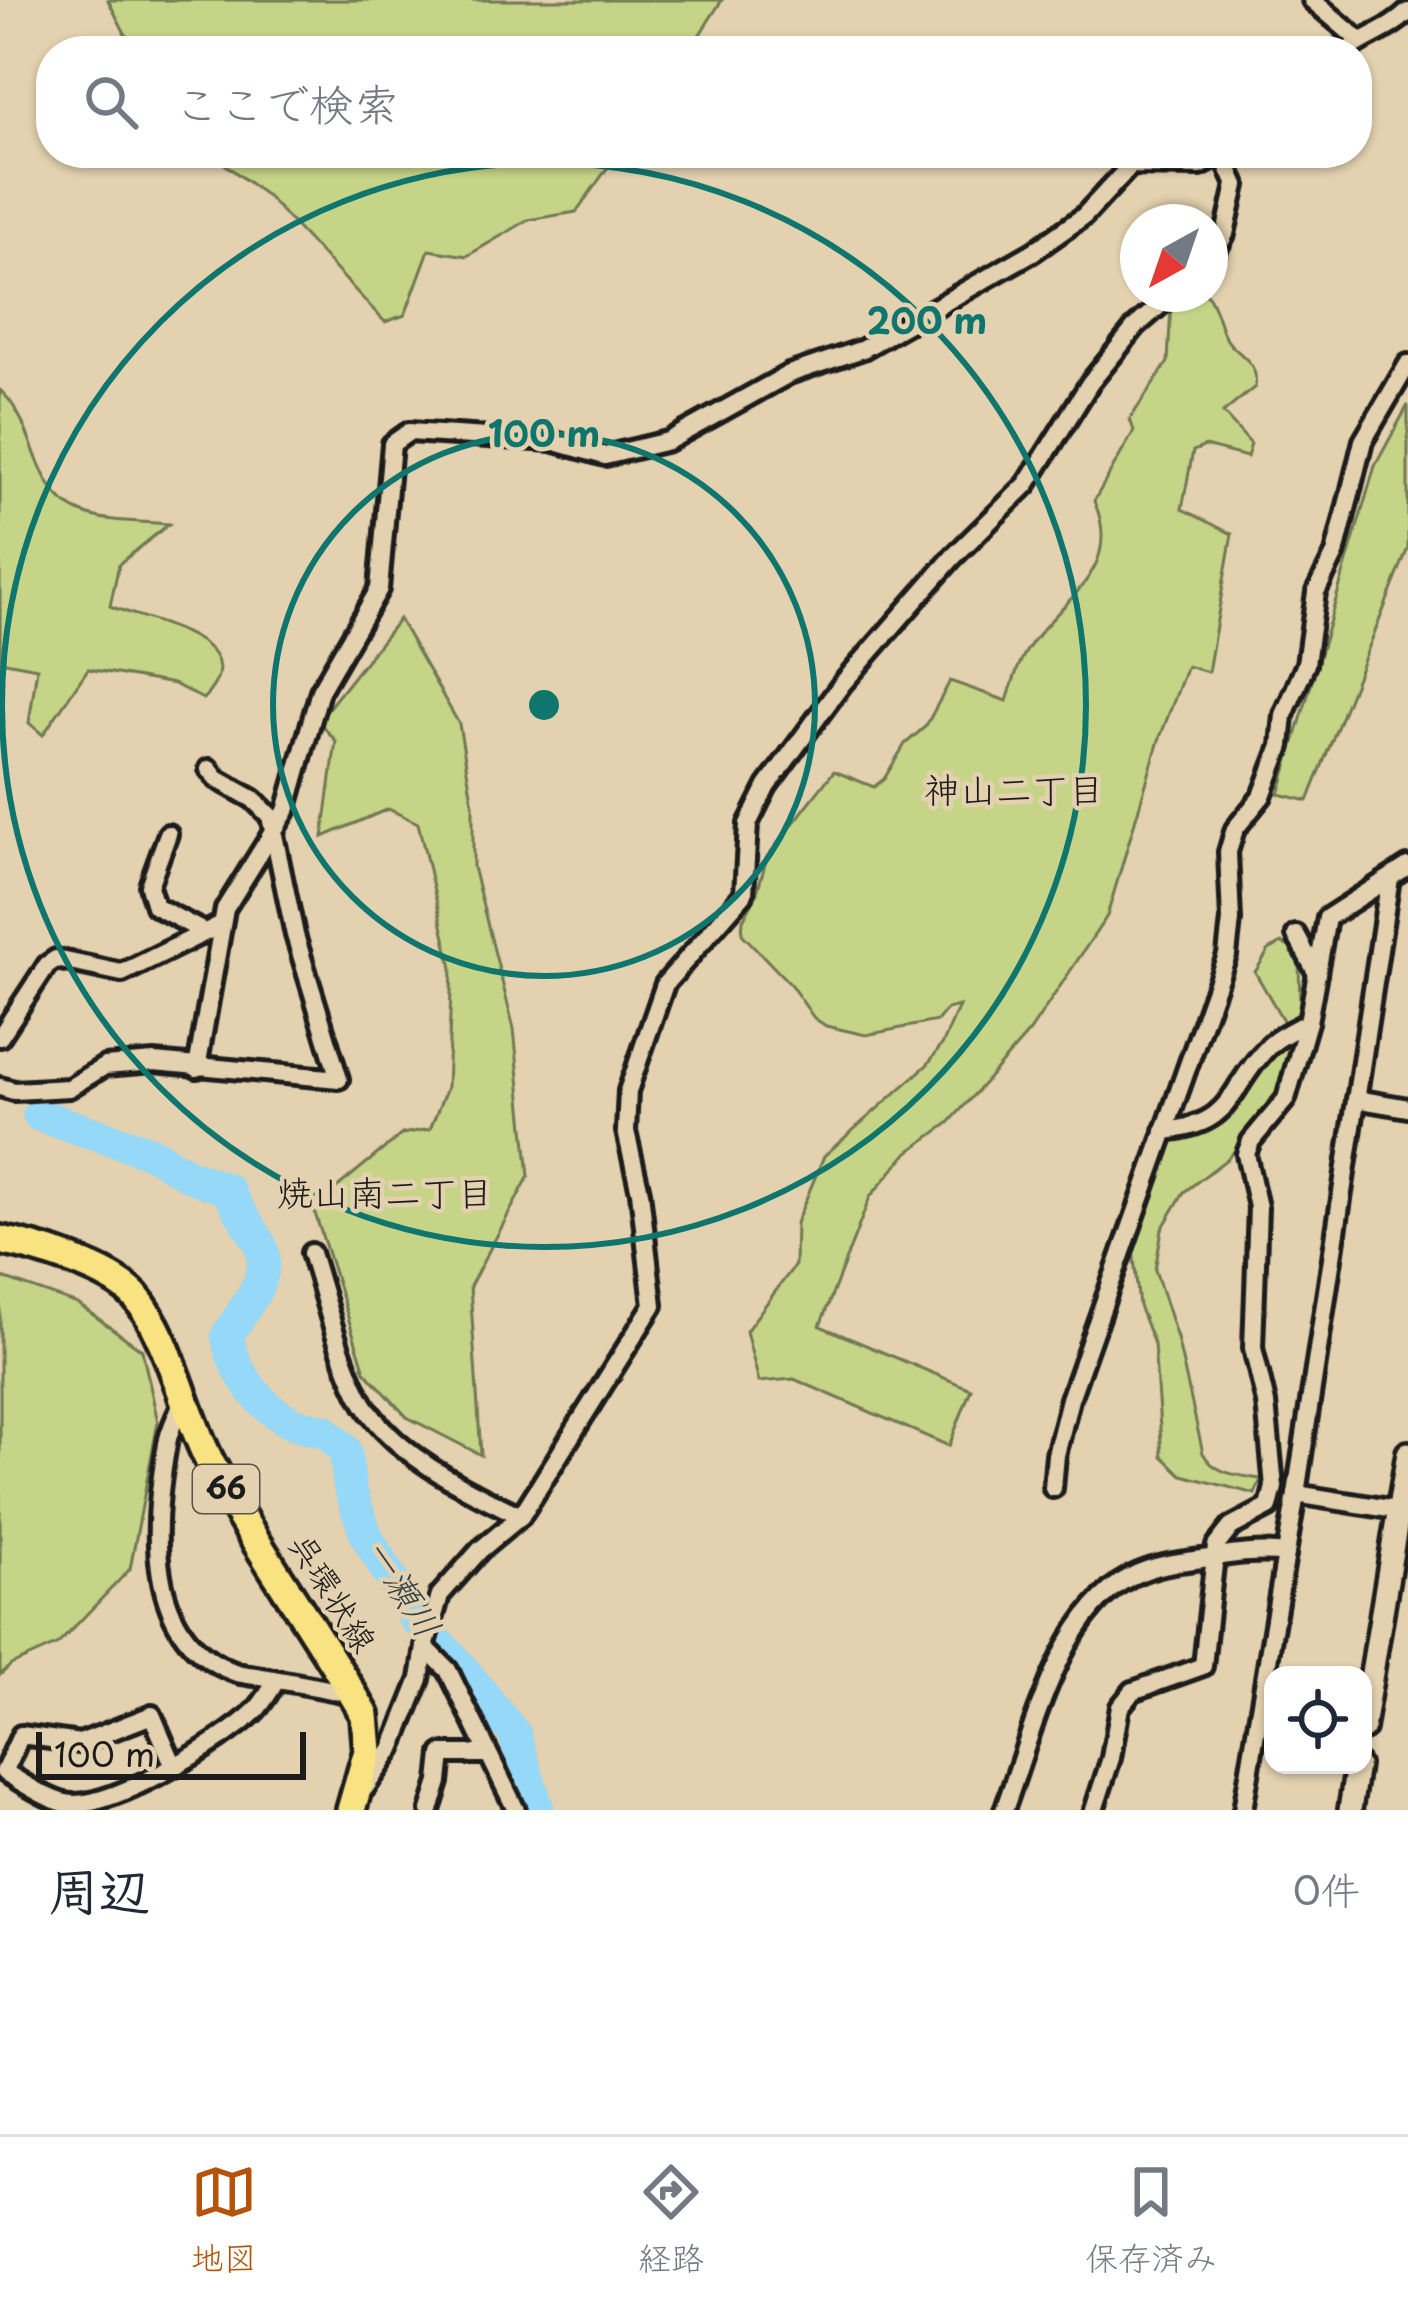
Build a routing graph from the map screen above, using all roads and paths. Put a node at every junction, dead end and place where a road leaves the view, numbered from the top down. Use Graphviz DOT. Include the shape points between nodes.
graph roads {
  1 [pos="1312,0"];
  2 [pos="1408,12"];
  3 [pos="1344,36"];
  4 [pos="1372,38"];
  5 [pos="1128,168"];
  6 [pos="1229,168"];
  7 [pos="1228,224"];
  8 [pos="1152,312"];
  9 [pos="1408,364"];
  10 [pos="208,769"];
  11 [pos="272,834"];
  12 [pos="169,835"];
  13 [pos="1408,866"];
  14 [pos="1390,878"];
  15 [pos="213,928"];
  16 [pos="1296,935"];
  17 [pos="1317,975"];
  18 [pos="1308,1022"];
  19 [pos="0,1037"];
  20 [pos="197,1067"];
  21 [pos="0,1087"];
  22 [pos="1356,1099"];
  23 [pos="1408,1108"];
  24 [pos="1164,1131"];
  25 [pos="0,1240"];
  26 [pos="311,1253"];
  27 [pos="182,1401"];
  28 [pos="1408,1453"];
  29 [pos="1053,1487"];
  30 [pos="1296,1494"];
  31 [pos="1403,1511"];
  32 [pos="520,1516"];
  33 [pos="1286,1554"];
  34 [pos="1213,1558"];
  35 [pos="424,1646"];
  36 [pos="1372,1679"];
  37 [pos="277,1680"];
  38 [pos="353,1694"];
  39 [pos="487,1754"];
  40 [pos="175,1766"];
  41 [pos="1356,1774"];
  42 [pos="351,1809"];
  43 [pos="430,1810"];
  44 [pos="516,1810"];
  45 [pos="1004,1810"];
  46 [pos="1094,1810"];
  47 [pos="1243,1810"];
  48 [pos="1350,1810"];
  1 -- 3 [label="street"];
  2 -- 4 [label="street"];
  5 -- 11 [label="street" via="1084,216 1034,252 863,349 789,374 668,441 605,456 552,441 480,436 409,432 392,443 379,590 320,691"];
  6 -- 7 [label="street" via="1236,185"];
  8 -- 32 [label="street" via="1090,383 1027,484 842,685 767,786 748,824 744,894 664,985 628,1091 626,1131 653,1305"];
  9 -- 24 [label="street" via="1363,441 1335,554 1316,592 1306,664 1281,746 1262,796 1235,829 1227,955"];
  10 -- 11 [label="street" via="270,816"];
  11 -- 15 [label="street"];
  11 -- 20 [label="street" via="339,1079"];
  12 -- 15 [label="street" via="148,886 155,906"];
  13 -- 14 [label="street"];
  14 -- 17 [label="street" via="1327,918"];
  14 -- 22 [label="street"];
  15 -- 19 [label="street" via="122,973 56,958"];
  15 -- 20 [label="street"];
  16 -- 17 [label="street"];
  17 -- 18 [label="street"];
  18 -- 24 [label="street" via="1269,1045 1237,1093 1199,1128"];
  18 -- 34 [label="street" via="1286,1099 1246,1154 1258,1207 1253,1348 1274,1487 1268,1507 1231,1527"];
  20 -- 21 [label="street" via="105,1066 69,1088"];
  22 -- 23 [label="street"];
  22 -- 30 [label="street"];
  24 -- 29 [label="street" via="1070,1399"];
  25 -- 27 [label="main road, 呉環状線 / 66" via="94,1269 134,1294"];
  26 -- 32 [label="street" via="359,1397 450,1482"];
  27 -- 37 [label="street" via="167,1439 157,1558 162,1597 213,1660"];
  27 -- 38 [label="main road, 呉環状線 / 66" via="212,1466"];
  28 -- 31 [label="street"];
  30 -- 31 [label="street"];
  30 -- 33 [label="street"];
  31 -- 36 [label="street"];
  32 -- 35 [label="street" via="440,1595"];
  33 -- 34 [label="street"];
  33 -- 47 [label="street"];
  34 -- 45 [label="street" via="1127,1578 1094,1606 1067,1642"];
  34 -- 46 [label="street" via="1203,1666 1133,1691 1120,1707"];
  35 -- 39 [label="street" via="448,1670"];
  35 -- 42 [label="street" via="392,1749"];
  37 -- 38 [label="street"];
  37 -- 40 [label="street" via="259,1708"];
  38 -- 42 [label="main road, 呉環状線 / 66" via="365,1715 368,1751"];
  39 -- 43 [label="street" via="442,1754"];
  39 -- 44 [label="street"];
  40 -- 40 [label="street" via="99,1801 68,1804 4,1772 21,1736 80,1743 152,1715"];
  41 -- 48 [label="street"];
}
